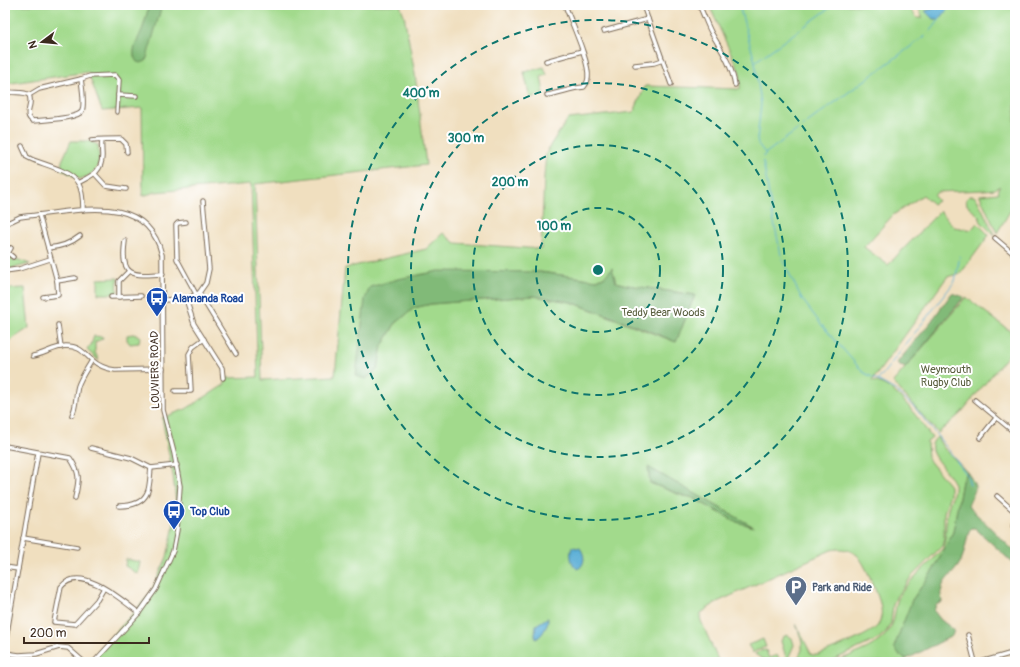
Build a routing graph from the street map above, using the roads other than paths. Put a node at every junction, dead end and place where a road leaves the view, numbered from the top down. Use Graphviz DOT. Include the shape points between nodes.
graph roads {
  1 [pos="565,5"];
  2 [pos="643,5"];
  3 [pos="699,5"];
  4 [pos="648,19"];
  5 [pos="604,31"];
  6 [pos="582,50"];
  7 [pos="662,60"];
  8 [pos="546,61"];
  9 [pos="635,65"];
  10 [pos="81,79"];
  11 [pos="671,84"];
  12 [pos="735,85"];
  13 [pos="5,91"];
  14 [pos="29,95"];
  15 [pos="118,95"];
  16 [pos="547,95"];
  17 [pos="136,96"];
  18 [pos="117,112"];
  19 [pos="92,140"];
  20 [pos="102,140"];
  21 [pos="22,146"];
  22 [pos="127,152"];
  23 [pos="95,174"];
  24 [pos="78,183"];
  25 [pos="126,189"];
  26 [pos="203,201"];
  27 [pos="83,210"];
  28 [pos="39,215"];
  29 [pos="186,222"];
  30 [pos="5,224"];
  31 [pos="80,236"];
  32 [pos="995,238"];
  33 [pos="125,241"];
  34 [pos="11,248"];
  35 [pos="48,248"];
  36 [pos="6,253"];
  37 [pos="1015,254"];
  38 [pos="13,257"];
  39 [pos="50,259"];
  40 [pos="5,271"];
  41 [pos="129,271"];
  42 [pos="163,274"];
  43 [pos="75,278"];
  44 [pos="57,281"];
  45 [pos="197,293"];
  46 [pos="43,296"];
  47 [pos="141,296"];
  48 [pos="111,297"];
  49 [pos="119,297"];
  50 [pos="186,299"];
  51 [pos="163,300"];
  52 [pos="58,325"];
  53 [pos="204,339"];
  54 [pos="61,347"];
  55 [pos="236,354"];
  56 [pos="33,356"];
  57 [pos="92,360"];
  58 [pos="162,369"];
  59 [pos="223,378"];
  60 [pos="175,391"];
  61 [pos="975,400"];
  62 [pos="72,415"];
  63 [pos="996,418"];
  64 [pos="1015,432"];
  65 [pos="980,438"];
  66 [pos="5,446"];
  67 [pos="91,448"];
  68 [pos="38,453"];
  69 [pos="177,465"];
  70 [pos="152,468"];
  71 [pos="997,496"];
  72 [pos="75,498"];
  73 [pos="119,506"];
  74 [pos="1015,512"];
  75 [pos="23,538"];
  76 [pos="77,547"];
  77 [pos="5,567"];
  78 [pos="18,569"];
  79 [pos="104,588"];
  80 [pos="139,613"];
  81 [pos="968,635"];
  82 [pos="5,644"];
  83 [pos="5,653"];
  84 [pos="1009,654"];
  85 [pos="84,662"];
  86 [pos="94,662"];
  87 [pos="975,662"];
  88 [pos="981,662"];
  1 -- 6 [label="street"];
  2 -- 4 [label="street"];
  3 -- 12 [label="street" via="733,74"];
  4 -- 5 [label="street"];
  4 -- 7 [label="street"];
  6 -- 8 [label="street"];
  6 -- 16 [label="street" via="588,72 588,81 584,87"];
  7 -- 9 [label="street"];
  7 -- 11 [label="street"];
  10 -- 14 [label="street" via="38,89"];
  10 -- 14 [label="street" via="82,109 77,116 34,122 29,119 28,114 31,101"];
  10 -- 15 [label="street" via="90,76 115,76 119,80"];
  13 -- 14 [label="street"];
  15 -- 17 [label="street"];
  15 -- 18 [label="street"];
  19 -- 20 [label="street"];
  20 -- 22 [label="street" via="123,140"];
  20 -- 23 [label="street" via="101,165"];
  21 -- 24 [label="street" via="27,157 65,173"];
  23 -- 24 [label="street"];
  23 -- 25 [label="street" via="106,186"];
  24 -- 27 [label="street"];
  26 -- 45 [label="street" via="209,269 206,283"];
  27 -- 28 [label="street, LOUVIERS ROAD"];
  27 -- 42 [label="street, LOUVIERS ROAD" via="121,211 140,220 152,231 160,247"];
  28 -- 30 [label="street, LOUVIERS ROAD" via="20,217"];
  28 -- 35 [label="street"];
  29 -- 45 [label="street" via="176,225 176,259"];
  31 -- 35 [label="street" via="65,245"];
  32 -- 37 [label="street"];
  33 -- 41 [label="street" via="125,263"];
  34 -- 36 [label="street"];
  35 -- 39 [label="street"];
  36 -- 38 [label="street"];
  39 -- 40 [label="street"];
  39 -- 44 [label="street"];
  41 -- 42 [label="street" via="138,275"];
  41 -- 49 [label="street" via="119,281"];
  42 -- 51 [label="street, LOUVIERS ROAD"];
  43 -- 44 [label="street"];
  44 -- 46 [label="street" via="58,295"];
  45 -- 50 [label="street"];
  45 -- 55 [label="street"];
  47 -- 49 [label="street"];
  48 -- 49 [label="street"];
  50 -- 51 [label="street"];
  50 -- 53 [label="street" via="194,324"];
  51 -- 58 [label="street, LOUVIERS ROAD"];
  52 -- 54 [label="street"];
  53 -- 59 [label="street" via="222,368"];
  53 -- 60 [label="street" via="193,347 189,354 191,391"];
  54 -- 56 [label="street"];
  54 -- 57 [label="street" via="80,349"];
  57 -- 58 [label="street" via="103,367 115,370"];
  57 -- 62 [label="street" via="81,377 76,408"];
  58 -- 69 [label="street, LOUVIERS ROAD" via="163,410"];
  61 -- 63 [label="street"];
  63 -- 64 [label="street"];
  63 -- 65 [label="street"];
  66 -- 68 [label="street"];
  67 -- 70 [label="street" via="131,458"];
  68 -- 72 [label="street" via="70,458 79,478"];
  68 -- 75 [label="street"];
  69 -- 70 [label="street"];
  69 -- 80 [label="street, LOUVIERS ROAD" via="180,486 178,530 173,551 156,589"];
  70 -- 73 [label="street" via="147,494 132,505"];
  71 -- 74 [label="street"];
  75 -- 76 [label="street"];
  75 -- 78 [label="street"];
  77 -- 78 [label="street"];
  78 -- 82 [label="street"];
  79 -- 79 [label="street" via="97,600 75,624 54,622 59,591 64,584 74,579 88,580"];
  79 -- 80 [label="street"];
  80 -- 86 [label="street, LOUVIERS ROAD"];
  81 -- 87 [label="street"];
  83 -- 85 [label="street" via="36,654 60,647 68,648"];
  84 -- 88 [label="street"];
}
